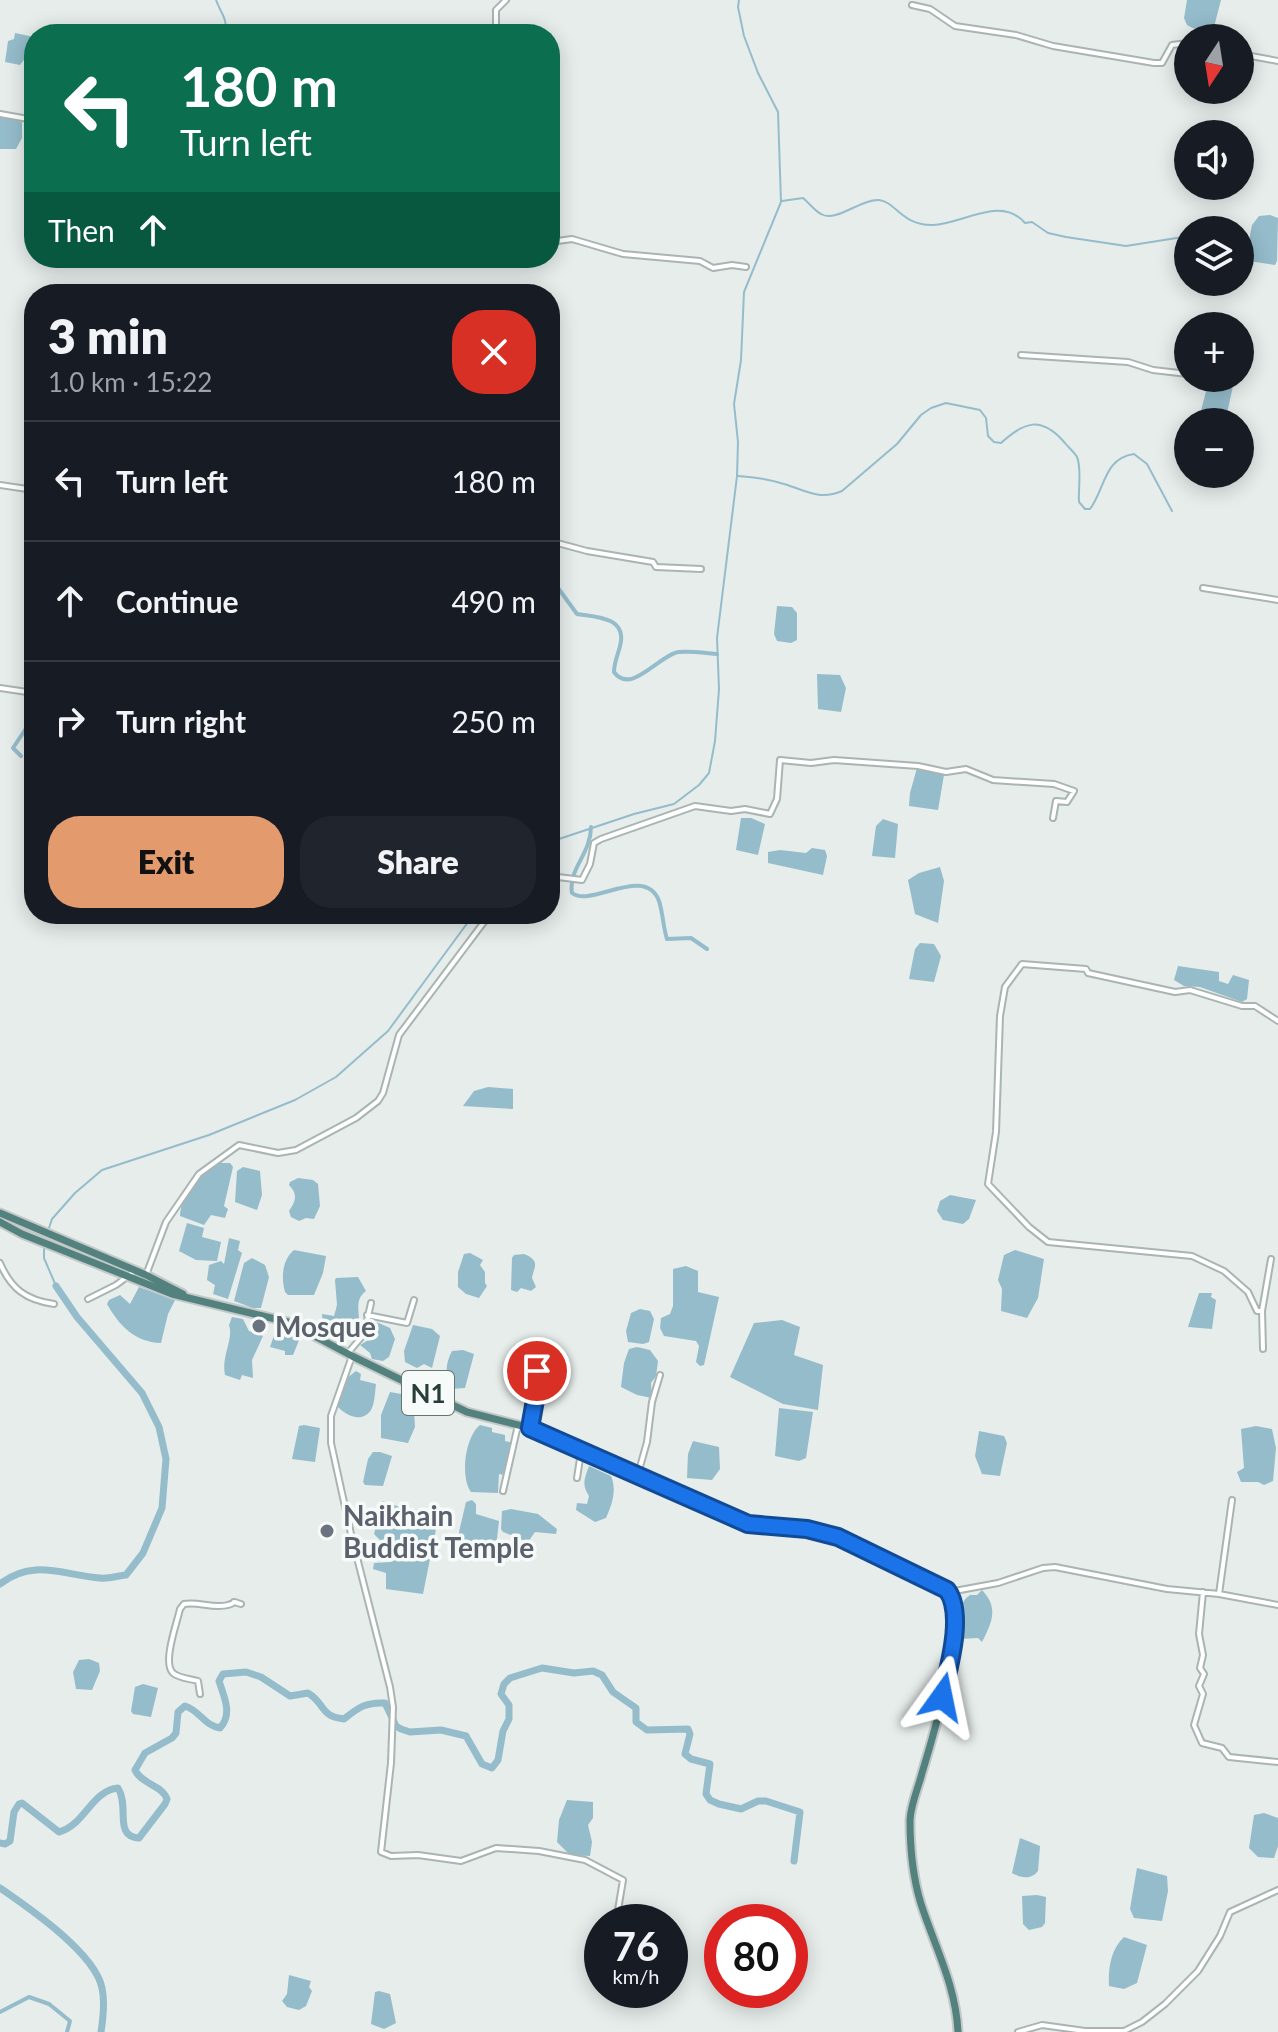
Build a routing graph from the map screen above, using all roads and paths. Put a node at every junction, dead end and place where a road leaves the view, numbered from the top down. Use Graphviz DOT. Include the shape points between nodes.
graph roads {
  1 [pos="506,0"];
  2 [pos="912,5"];
  3 [pos="496,24"];
  4 [pos="1174,45"];
  5 [pos="1254,57"];
  6 [pos="1278,61"];
  7 [pos="0,114"];
  8 [pos="24,118"];
  9 [pos="560,241"];
  10 [pos="746,267"];
  11 [pos="1021,355"];
  12 [pos="1174,372"];
  13 [pos="0,485"];
  14 [pos="24,489"];
  15 [pos="560,544"];
  16 [pos="701,569"];
  17 [pos="1203,588"];
  18 [pos="1278,600"];
  19 [pos="0,688"];
  20 [pos="24,692"];
  21 [pos="1053,818"];
  22 [pos="560,877"];
  23 [pos="483,924"];
  24 [pos="1278,1021"];
  25 [pos="0,1213"];
  26 [pos="0,1222"];
  27 [pos="24,1230"];
  28 [pos="65,1246"];
  29 [pos="1271,1259"];
  30 [pos="0,1263"];
  31 [pos="135,1271"];
  32 [pos="146,1275"];
  33 [pos="128,1277"];
  34 [pos="188,1297"];
  35 [pos="88,1299"];
  36 [pos="414,1300"];
  37 [pos="371,1303"];
  38 [pos="54,1304"];
  39 [pos="1262,1311"];
  40 [pos="367,1315"];
  41 [pos="1263,1349"];
  42 [pos="539,1351"];
  43 [pos="350,1355"];
  44 [pos="660,1375"];
  45 [pos="518,1425"];
  46 [pos="530,1428"];
  47 [pos="581,1449"];
  48 [pos="638,1474"];
  49 [pos="577,1478"];
  50 [pos="503,1491"];
  51 [pos="1232,1500"];
  52 [pos="949,1592"];
  53 [pos="1203,1592"];
  54 [pos="1219,1594"];
  55 [pos="241,1604"];
  56 [pos="1278,1605"];
  57 [pos="200,1694"];
  58 [pos="1278,1762"];
  59 [pos="1278,1890"];
  60 [pos="619,1904"];
  61 [pos="958,2032"];
  62 [pos="1018,2032"];
  1 -- 3 [label="street" via="496,10"];
  2 -- 4 [label="street" via="930,9 955,26 1154,63 1162,63"];
  5 -- 6 [label="street"];
  7 -- 8 [label="street"];
  9 -- 10 [label="street" via="572,239 623,254 700,261 713,268"];
  11 -- 12 [label="street" via="1128,362"];
  13 -- 14 [label="street"];
  15 -- 16 [label="street" via="657,567"];
  17 -- 18 [label="street"];
  19 -- 20 [label="street"];
  21 -- 22 [label="street" via="1056,801 1067,802 1074,791 1054,784 993,780 966,769 780,760 777,799 770,814 695,806 594,843 582,880"];
  23 -- 32 [label="street" via="399,1035 378,1101 296,1150 278,1153 239,1145 199,1174 166,1222"];
  24 -- 39 [label="street" via="1255,1006 1190,990 1175,992 1086,969 1022,964 1005,987 1000,1016 996,1132 988,1184 1048,1242 1192,1256 1224,1271"];
  25 -- 27 [label="highway, N1"];
  26 -- 27 [label="highway, N1"];
  27 -- 28 [label="highway, N1"];
  28 -- 31 [label="highway, N1"];
  28 -- 33 [label="highway, N1"];
  29 -- 39 [label="street"];
  30 -- 38 [label="street" via="23,1295"];
  31 -- 32 [label="highway, N1"];
  31 -- 33 [label="street"];
  32 -- 34 [label="highway, N1"];
  33 -- 34 [label="highway, N1"];
  33 -- 35 [label="street"];
  34 -- 43 [label="highway, N1" via="288,1322"];
  36 -- 40 [label="street" via="407,1323"];
  37 -- 40 [label="street"];
  39 -- 41 [label="street"];
  40 -- 43 [label="street" via="364,1334"];
  42 -- 46 [label="street"];
  43 -- 45 [label="highway, N1" via="467,1412"];
  43 -- 60 [label="street" via="331,1416 331,1443 393,1707 381,1852 461,1861 496,1848 585,1860 623,1880"];
  44 -- 48 [label="street"];
  45 -- 46 [label="highway, N1"];
  45 -- 50 [label="street"];
  46 -- 47 [label="highway, N1"];
  47 -- 48 [label="highway, N1"];
  47 -- 49 [label="street"];
  48 -- 52 [label="highway, N1" via="748,1524 838,1537"];
  51 -- 54 [label="street"];
  52 -- 53 [label="street" via="1055,1567"];
  52 -- 61 [label="highway" via="954,1606 952,1650 910,1820 917,1886 951,1984"];
  53 -- 54 [label="street"];
  53 -- 58 [label="street" via="1203,1694 1194,1725 1202,1743 1222,1748 1229,1757"];
  54 -- 56 [label="street"];
  55 -- 57 [label="street" via="193,1602 180,1609 167,1658 174,1674 198,1681"];
  59 -- 62 [label="street" via="1230,1912 1198,1971 1142,2022 1124,2031 1042,2025"];
}
